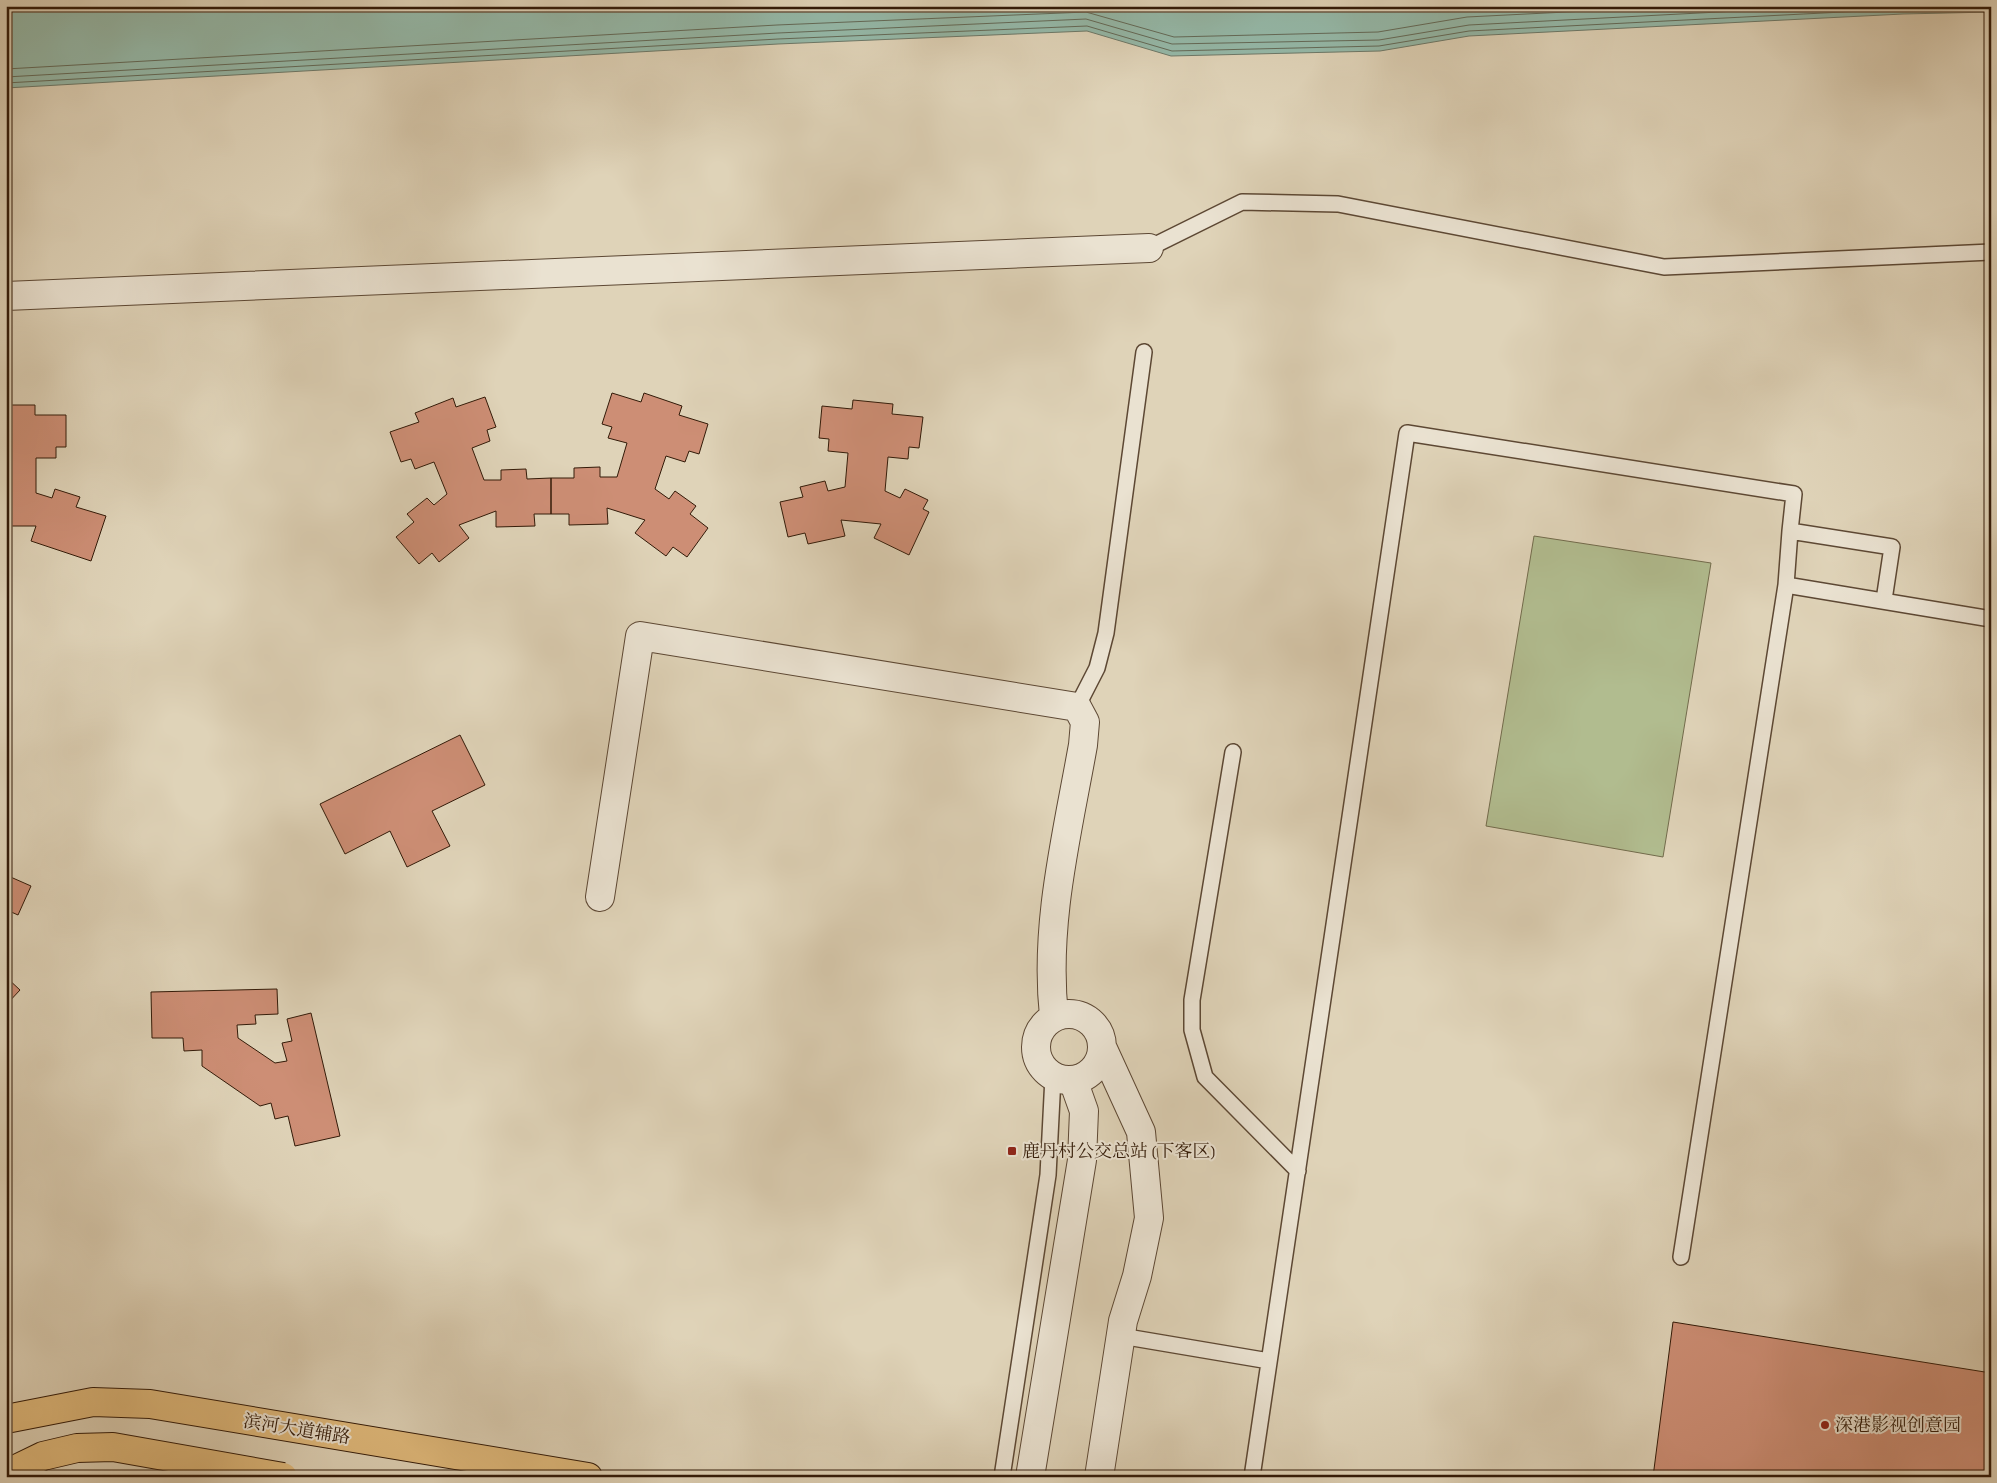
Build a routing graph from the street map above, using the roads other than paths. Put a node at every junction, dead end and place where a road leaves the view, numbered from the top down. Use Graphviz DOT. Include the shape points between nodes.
graph roads {
  1 [pos="1149,248"];
  2 [pos="1991,252"];
  3 [pos="6,296"];
  4 [pos="1144,352"];
  5 [pos="1790,531"];
  6 [pos="1786,585"];
  7 [pos="1884,600"];
  8 [pos="1991,619"];
  9 [pos="1077,707"];
  10 [pos="1233,752"];
  11 [pos="600,898"];
  12 [pos="1054,1016"];
  13 [pos="1103,1049"];
  14 [pos="1063,1078"];
  15 [pos="1298,1171"];
  16 [pos="1681,1257"];
  17 [pos="1121,1336"];
  18 [pos="1269,1362"];
  19 [pos="6,1419"];
  20 [pos="6,1474"];
  21 [pos="283,1477"];
  22 [pos="588,1477"];
  23 [pos="1002,1477"];
  24 [pos="1030,1477"];
  25 [pos="1099,1477"];
  26 [pos="1252,1477"];
  1 -- 2 [label="lane" via="1242,202 1338,204 1664,266"];
  1 -- 3 [label="street"];
  4 -- 9 [label="lane" via="1106,633 1097,668"];
  5 -- 6 [label="lane"];
  5 -- 7 [label="lane" via="1892,547"];
  5 -- 15 [label="lane" via="1794,494 1407,433"];
  6 -- 7 [label="lane"];
  6 -- 16 [label="lane"];
  7 -- 8 [label="lane"];
  9 -- 11 [label="street" via="640,636"];
  9 -- 12 [label="street" via="1085,722 1053,918"];
  10 -- 15 [label="lane" via="1192,1000 1192,1030 1206,1077"];
  12 -- 13 [label="street" via="1077,1014 1088,1019 1102,1037"];
  12 -- 14 [label="street" via="1039,1031 1036,1041 1038,1062"];
  13 -- 14 [label="street" via="1094,1070 1085,1077"];
  13 -- 17 [label="street" via="1141,1132 1149,1218"];
  14 -- 23 [label="lane"];
  14 -- 24 [label="street" via="1084,1111 1082,1160"];
  15 -- 18 [label="lane"];
  17 -- 18 [label="lane"];
  17 -- 25 [label="street"];
  18 -- 26 [label="lane"];
  19 -- 22 [label="main road, 滨河大道辅路" via="92,1402 150,1404"];
  20 -- 21 [label="main road, bridge" via="43,1456 77,1448 113,1447"];
}
